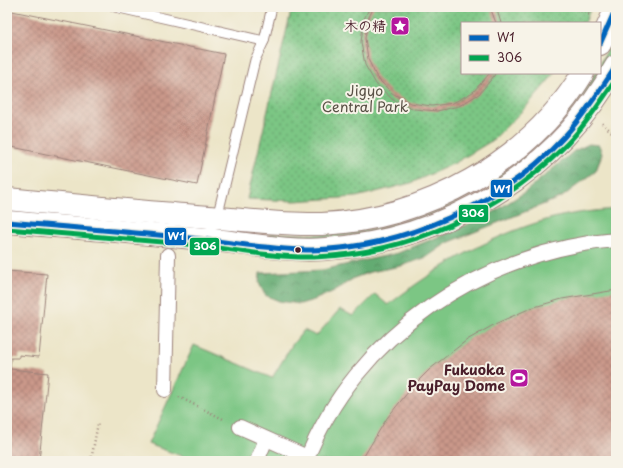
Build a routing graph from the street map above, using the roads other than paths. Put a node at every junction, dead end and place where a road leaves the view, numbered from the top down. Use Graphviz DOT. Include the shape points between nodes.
graph roads {
  1 [pos="115,7"];
  2 [pos="272,7"];
  3 [pos="616,8"];
  4 [pos="264,41"];
  5 [pos="601,42"];
  6 [pos="616,66"];
  7 [pos="582,74"];
  8 [pos="7,199"];
  9 [pos="7,222"];
  10 [pos="216,229"];
  11 [pos="616,240"];
  12 [pos="168,255"];
  13 [pos="166,390"];
  14 [pos="240,427"];
  15 [pos="266,439"];
  16 [pos="307,459"];
  17 [pos="257,461"];
  1 -- 4 [label="lane"];
  2 -- 4 [label="lane"];
  3 -- 5 [label="street"];
  4 -- 10 [label="lane" via="255,60"];
  6 -- 10 [label="street" via="604,87 563,140 530,170 479,205 437,224 396,238 324,249 270,248"];
  7 -- 10 [label="street" via="567,98 514,151 468,182 428,201 389,213 349,221"];
  8 -- 10 [label="street"];
  9 -- 10 [label="street"];
  11 -- 16 [label="street" via="572,245 516,261 469,282 438,301 408,324 371,359 335,406"];
  12 -- 13 [label="street"];
  14 -- 15 [label="street"];
  15 -- 16 [label="street"];
  15 -- 17 [label="street"];
}
